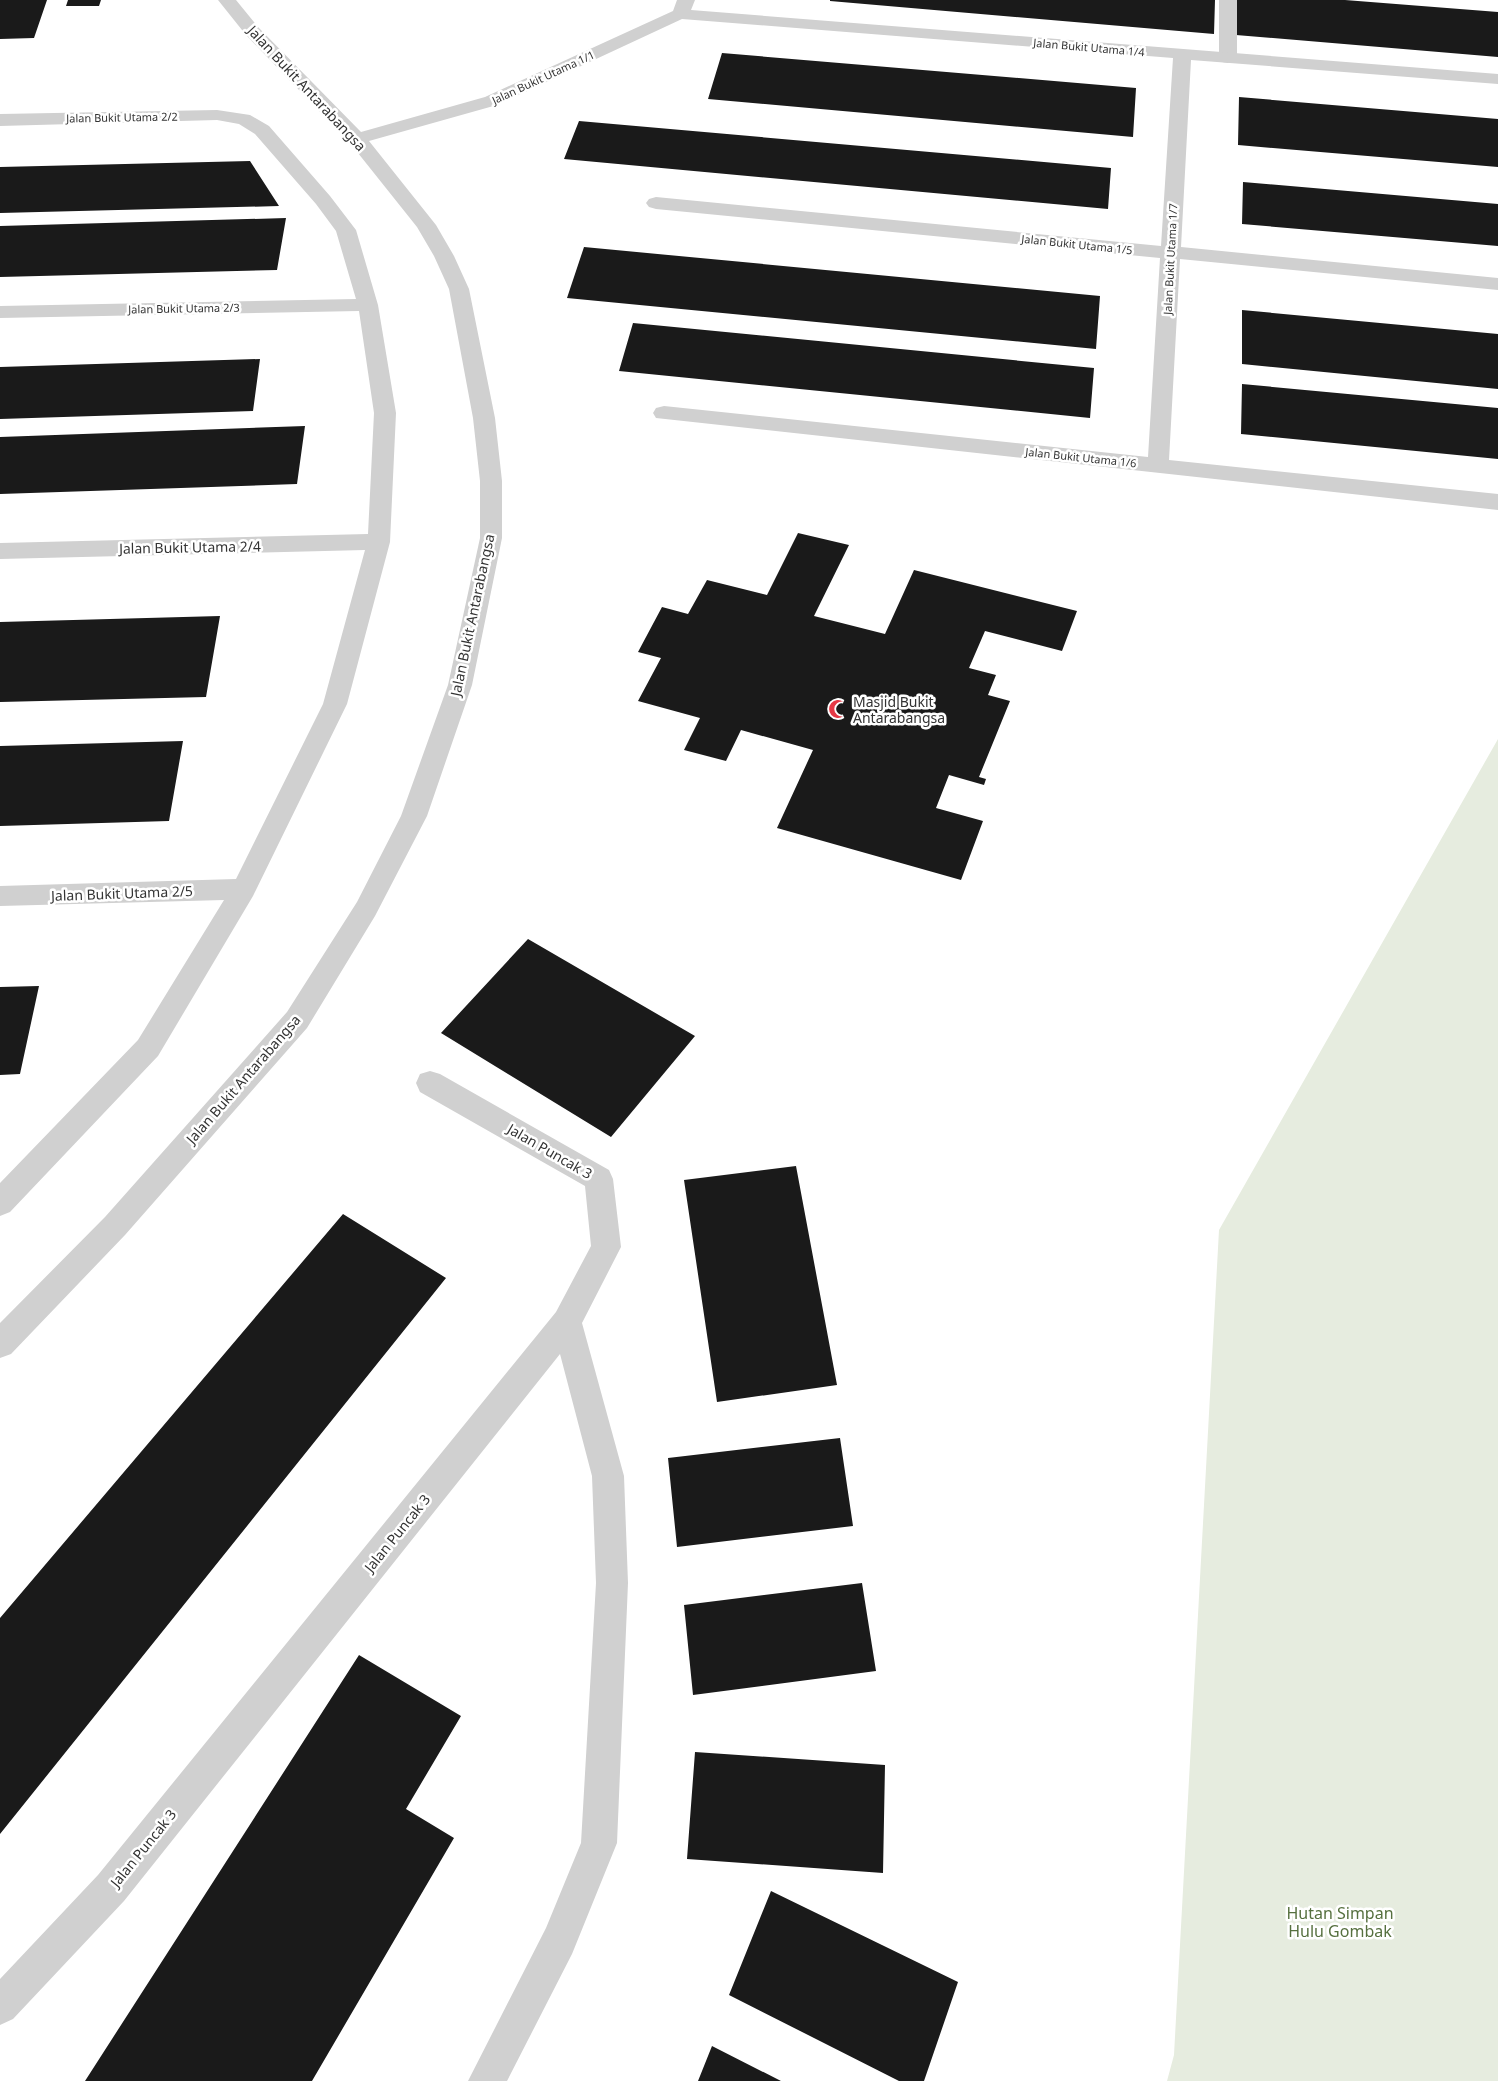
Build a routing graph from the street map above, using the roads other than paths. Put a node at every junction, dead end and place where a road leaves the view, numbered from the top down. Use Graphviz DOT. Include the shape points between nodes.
graph roads {
  1 [pos="227,0"];
  2 [pos="1228,0"];
  3 [pos="683,7"];
  4 [pos="1182,54"];
  5 [pos="1228,58"];
  6 [pos="1498,79"];
  7 [pos="0,120"];
  8 [pos="357,139"];
  9 [pos="656,203"];
  10 [pos="1170,253"];
  11 [pos="1498,284"];
  12 [pos="368,305"];
  13 [pos="0,312"];
  14 [pos="664,412"];
  15 [pos="1158,465"];
  16 [pos="1498,502"];
  17 [pos="379,542"];
  18 [pos="0,551"];
  19 [pos="244,889"];
  20 [pos="0,896"];
  21 [pos="430,1083"];
  22 [pos="0,1203"];
  23 [pos="567,1322"];
  24 [pos="0,1344"];
  25 [pos="0,2006"];
  26 [pos="487,2081"];
  1 -- 8 [label="street, Jalan Bukit Antarabangsa" via="252,31"];
  2 -- 5 [label="street"];
  3 -- 4 [label="street, Jalan Bukit Utama 1/4"];
  3 -- 8 [label="street, Jalan Bukit Utama 1/1" via="491,101"];
  4 -- 5 [label="street, Jalan Bukit Utama 1/4"];
  4 -- 10 [label="street, Jalan Bukit Utama 1/7"];
  5 -- 6 [label="street, Jalan Bukit Utama 1/4"];
  7 -- 12 [label="street, Jalan Bukit Utama 2/2" via="217,114 244,119 262,130 346,230"];
  8 -- 24 [label="street, Jalan Bukit Antarabangsa" via="444,256 458,289 467,323 484,418 491,482 490,538 460,685 414,816 366,909 296,1020 115,1226"];
  9 -- 10 [label="street, Jalan Bukit Utama 1/5"];
  10 -- 11 [label="street, Jalan Bukit Utama 1/5"];
  10 -- 15 [label="street, Jalan Bukit Utama 1/7"];
  12 -- 13 [label="street, Jalan Bukit Utama 2/3"];
  12 -- 17 [label="street" via="385,413"];
  14 -- 15 [label="street, Jalan Bukit Utama 1/6"];
  15 -- 16 [label="street, Jalan Bukit Utama 1/6"];
  17 -- 18 [label="street, Jalan Bukit Utama 2/4"];
  17 -- 19 [label="street" via="335,704"];
  19 -- 20 [label="street, Jalan Bukit Utama 2/5"];
  19 -- 22 [label="street" via="148,1048"];
  21 -- 23 [label="street, Jalan Puncak 3" via="599,1179 606,1247"];
  23 -- 25 [label="street, Jalan Puncak 3" via="111,1888"];
  23 -- 26 [label="street" via="608,1476 612,1583 599,1843 559,1941"];
}
